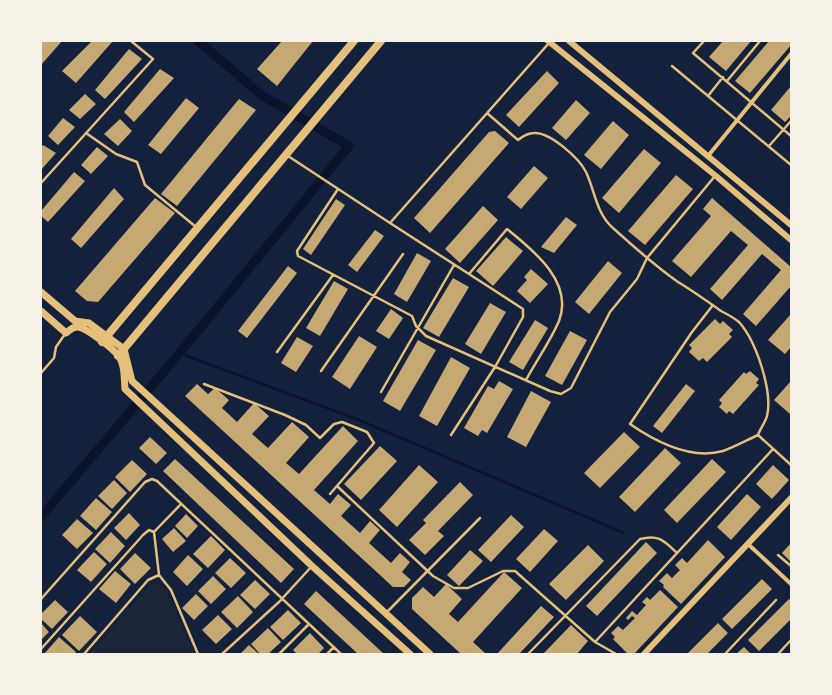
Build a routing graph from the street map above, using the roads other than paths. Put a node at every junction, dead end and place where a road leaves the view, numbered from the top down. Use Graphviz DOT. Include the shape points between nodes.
graph roads {
  1 [pos="131,41"];
  2 [pos="354,41"];
  3 [pos="381,41"];
  4 [pos="569,41"];
  5 [pos="704,41"];
  6 [pos="760,41"];
  7 [pos="549,42"];
  8 [pos="791,54"];
  9 [pos="672,66"];
  10 [pos="723,77"];
  11 [pos="727,81"];
  12 [pos="708,96"];
  13 [pos="752,102"];
  14 [pos="487,114"];
  15 [pos="791,121"];
  16 [pos="784,129"];
  17 [pos="86,133"];
  18 [pos="791,136"];
  19 [pos="769,146"];
  20 [pos="287,155"];
  21 [pos="708,156"];
  22 [pos="791,165"];
  23 [pos="716,176"];
  24 [pos="41,183"];
  25 [pos="338,189"];
  26 [pos="390,223"];
  27 [pos="791,226"];
  28 [pos="196,228"];
  29 [pos="791,240"];
  30 [pos="403,254"];
  31 [pos="647,258"];
  32 [pos="454,265"];
  33 [pos="333,274"];
  34 [pos="469,274"];
  35 [pos="41,292"];
  36 [pos="373,295"];
  37 [pos="713,305"];
  38 [pos="41,311"];
  39 [pos="418,328"];
  40 [pos="66,333"];
  41 [pos="105,339"];
  42 [pos="121,352"];
  43 [pos="277,352"];
  44 [pos="495,367"];
  45 [pos="321,371"];
  46 [pos="41,373"];
  47 [pos="526,380"];
  48 [pos="204,384"];
  49 [pos="381,392"];
  50 [pos="451,435"];
  51 [pos="758,435"];
  52 [pos="773,449"];
  53 [pos="791,465"];
  54 [pos="337,486"];
  55 [pos="330,494"];
  56 [pos="791,498"];
  57 [pos="181,504"];
  58 [pos="480,518"];
  59 [pos="154,532"];
  60 [pos="748,544"];
  61 [pos="677,553"];
  62 [pos="778,556"];
  63 [pos="312,566"];
  64 [pos="791,566"];
  65 [pos="427,570"];
  66 [pos="159,576"];
  67 [pos="791,584"];
  68 [pos="282,598"];
  69 [pos="41,599"];
  70 [pos="776,600"];
  71 [pos="385,613"];
  72 [pos="565,615"];
  73 [pos="309,624"];
  74 [pos="791,640"];
  75 [pos="595,642"];
  76 [pos="334,647"];
  77 [pos="41,649"];
  78 [pos="84,654"];
  79 [pos="198,654"];
  80 [pos="222,654"];
  81 [pos="279,654"];
  82 [pos="327,654"];
  83 [pos="341,654"];
  84 [pos="410,654"];
  85 [pos="430,654"];
  86 [pos="528,654"];
  87 [pos="616,654"];
  88 [pos="644,654"];
  89 [pos="724,654"];
  90 [pos="778,654"];
  1 -- 17 [label="lane" via="153,59"];
  2 -- 28 [label="main road"];
  3 -- 20 [label="main road"];
  4 -- 21 [label="street"];
  5 -- 10 [label="lane" via="693,53"];
  6 -- 11 [label="lane"];
  7 -- 14 [label="lane"];
  7 -- 23 [label="street"];
  8 -- 13 [label="street"];
  9 -- 12 [label="lane"];
  10 -- 11 [label="lane"];
  10 -- 12 [label="lane"];
  11 -- 13 [label="lane"];
  12 -- 19 [label="lane"];
  13 -- 16 [label="lane"];
  13 -- 21 [label="street"];
  14 -- 26 [label="lane"];
  14 -- 31 [label="lane" via="518,140 535,133 549,137 575,156 586,170 598,208 607,223"];
  15 -- 16 [label="lane"];
  16 -- 18 [label="lane"];
  16 -- 19 [label="lane"];
  17 -- 24 [label="lane"];
  17 -- 28 [label="lane" via="116,154 137,162 145,185"];
  19 -- 22 [label="lane"];
  20 -- 25 [label="lane"];
  20 -- 42 [label="main road"];
  21 -- 27 [label="street"];
  23 -- 29 [label="street"];
  23 -- 31 [label="lane"];
  25 -- 26 [label="lane"];
  25 -- 33 [label="lane" via="297,251 298,256"];
  26 -- 32 [label="lane"];
  28 -- 41 [label="main road"];
  30 -- 36 [label="lane"];
  31 -- 37 [label="lane"];
  31 -- 47 [label="lane" via="637,279 610,312 571,388 561,394"];
  32 -- 34 [label="lane"];
  32 -- 39 [label="lane"];
  33 -- 36 [label="lane"];
  33 -- 43 [label="lane"];
  34 -- 44 [label="lane" via="522,309 523,317"];
  34 -- 47 [label="lane" via="507,229 532,250 554,276 562,299 559,320"];
  35 -- 41 [label="main road" via="75,321 89,323"];
  36 -- 39 [label="lane" via="412,316"];
  36 -- 45 [label="lane"];
  37 -- 51 [label="lane" via="739,322 753,344 762,369 768,400 766,416"];
  37 -- 51 [label="lane" via="630,424 651,438 674,448 702,453 723,451"];
  38 -- 40 [label="main road"];
  39 -- 44 [label="lane" via="426,336"];
  39 -- 49 [label="lane"];
  40 -- 41 [label="main road" via="72,328 80,327"];
  40 -- 46 [label="lane" via="56,347 54,358"];
  41 -- 42 [label="main road"];
  42 -- 63 [label="main road" via="125,389"];
  42 -- 71 [label="main road" via="132,380"];
  44 -- 47 [label="lane"];
  44 -- 50 [label="lane"];
  48 -- 54 [label="lane" via="210,384 285,415 306,425 320,438 334,424 342,422 368,432 374,443"];
  51 -- 52 [label="lane"];
  52 -- 53 [label="lane"];
  52 -- 61 [label="lane"];
  54 -- 55 [label="lane"];
  54 -- 65 [label="lane"];
  56 -- 60 [label="street"];
  57 -- 59 [label="lane"];
  57 -- 68 [label="lane"];
  57 -- 69 [label="lane" via="157,481 152,478 146,482"];
  58 -- 65 [label="lane"];
  59 -- 66 [label="lane"];
  59 -- 77 [label="lane" via="149,530 143,535"];
  60 -- 67 [label="street"];
  60 -- 88 [label="street"];
  61 -- 72 [label="lane" via="661,539 652,536 640,539"];
  61 -- 75 [label="lane"];
  62 -- 64 [label="lane"];
  63 -- 68 [label="lane"];
  63 -- 84 [label="main road"];
  65 -- 71 [label="lane"];
  65 -- 72 [label="lane" via="454,588 468,588 503,571 515,571"];
  66 -- 78 [label="lane" via="148,580"];
  66 -- 79 [label="lane" via="171,590"];
  68 -- 73 [label="lane"];
  68 -- 80 [label="lane"];
  70 -- 89 [label="lane"];
  71 -- 85 [label="main road"];
  72 -- 75 [label="lane"];
  72 -- 86 [label="lane"];
  73 -- 76 [label="lane"];
  73 -- 81 [label="lane"];
  74 -- 90 [label="lane"];
  75 -- 87 [label="lane"];
  76 -- 82 [label="lane"];
  76 -- 83 [label="lane"];
}
